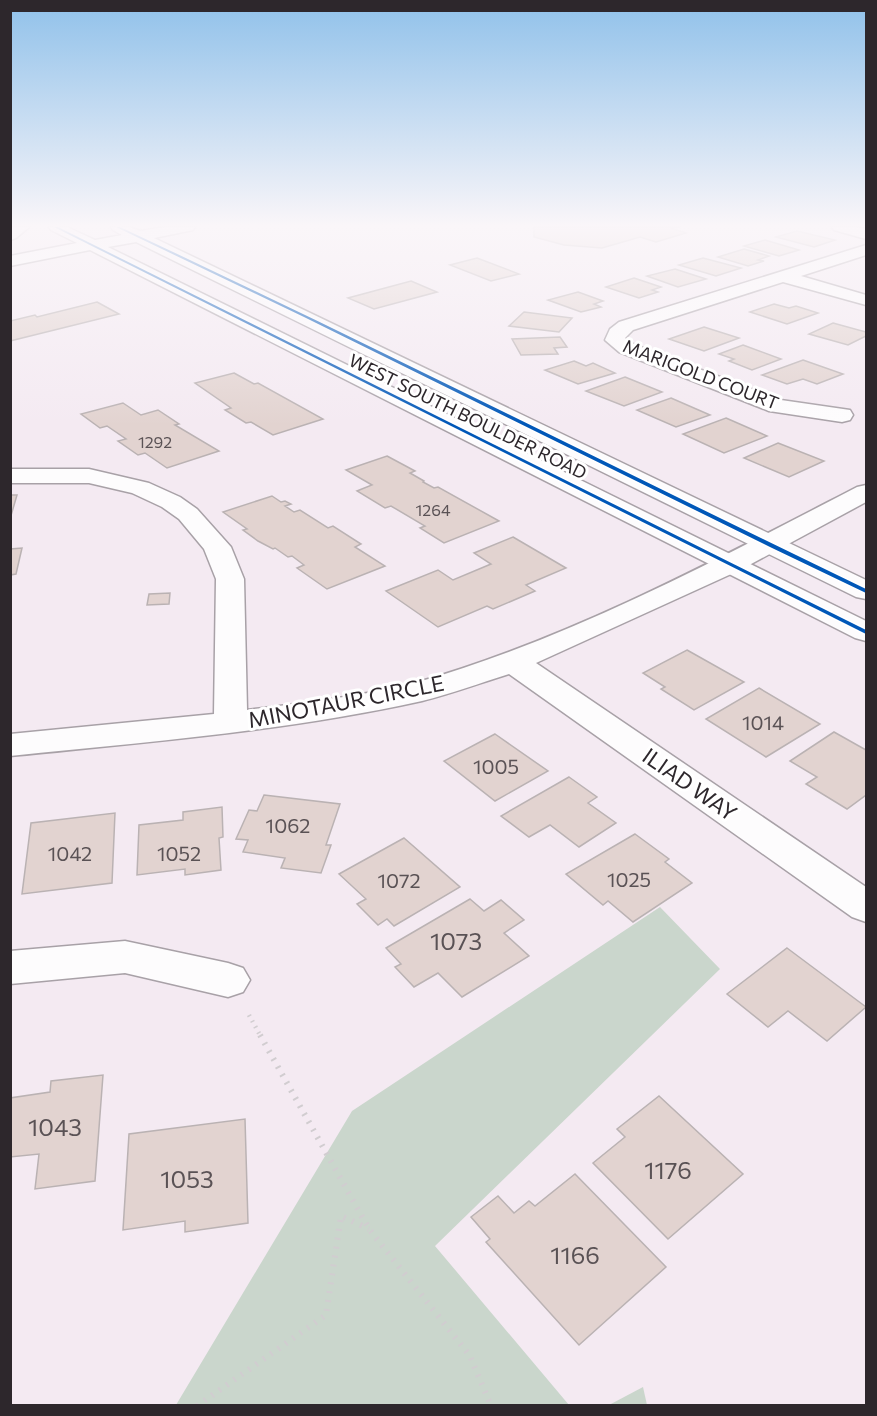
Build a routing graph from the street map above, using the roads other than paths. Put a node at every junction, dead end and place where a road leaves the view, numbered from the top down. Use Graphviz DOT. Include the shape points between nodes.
graph roads {
  1 [pos="189,293"];
  2 [pos="259,293"];
  3 [pos="733,293"];
  4 [pos="842,293"];
  5 [pos="867,300"];
  6 [pos="842,415"];
  7 [pos="10,476"];
  8 [pos="867,492"];
  9 [pos="766,543"];
  10 [pos="730,564"];
  11 [pos="867,591"];
  12 [pos="867,632"];
  13 [pos="513,662"];
  14 [pos="231,723"];
  15 [pos="10,745"];
  16 [pos="867,907"];
  17 [pos="10,968"];
  18 [pos="228,980"];
  1 -- 10 [label="main road, WEST SOUTH BOULDER ROAD"];
  2 -- 9 [label="main road, WEST SOUTH BOULDER ROAD"];
  3 -- 6 [label="main road, MARIGOLD COURT" via="626,326 615,340 626,348 777,406"];
  4 -- 5 [label="main road"];
  7 -- 14 [label="main road" via="89,476 140,488 188,514 217,547 230,579"];
  8 -- 9 [label="main road, MINOTAUR CIRCLE"];
  9 -- 10 [label="main road, MINOTAUR CIRCLE"];
  9 -- 11 [label="main road, WEST SOUTH BOULDER ROAD"];
  10 -- 12 [label="main road, WEST SOUTH BOULDER ROAD"];
  10 -- 13 [label="main road, MINOTAUR CIRCLE"];
  13 -- 14 [label="main road, MINOTAUR CIRCLE" via="421,691"];
  13 -- 16 [label="main road, ILIAD WAY"];
  14 -- 15 [label="main road, MINOTAUR CIRCLE"];
  17 -- 18 [label="main road" via="124,957"];
}
